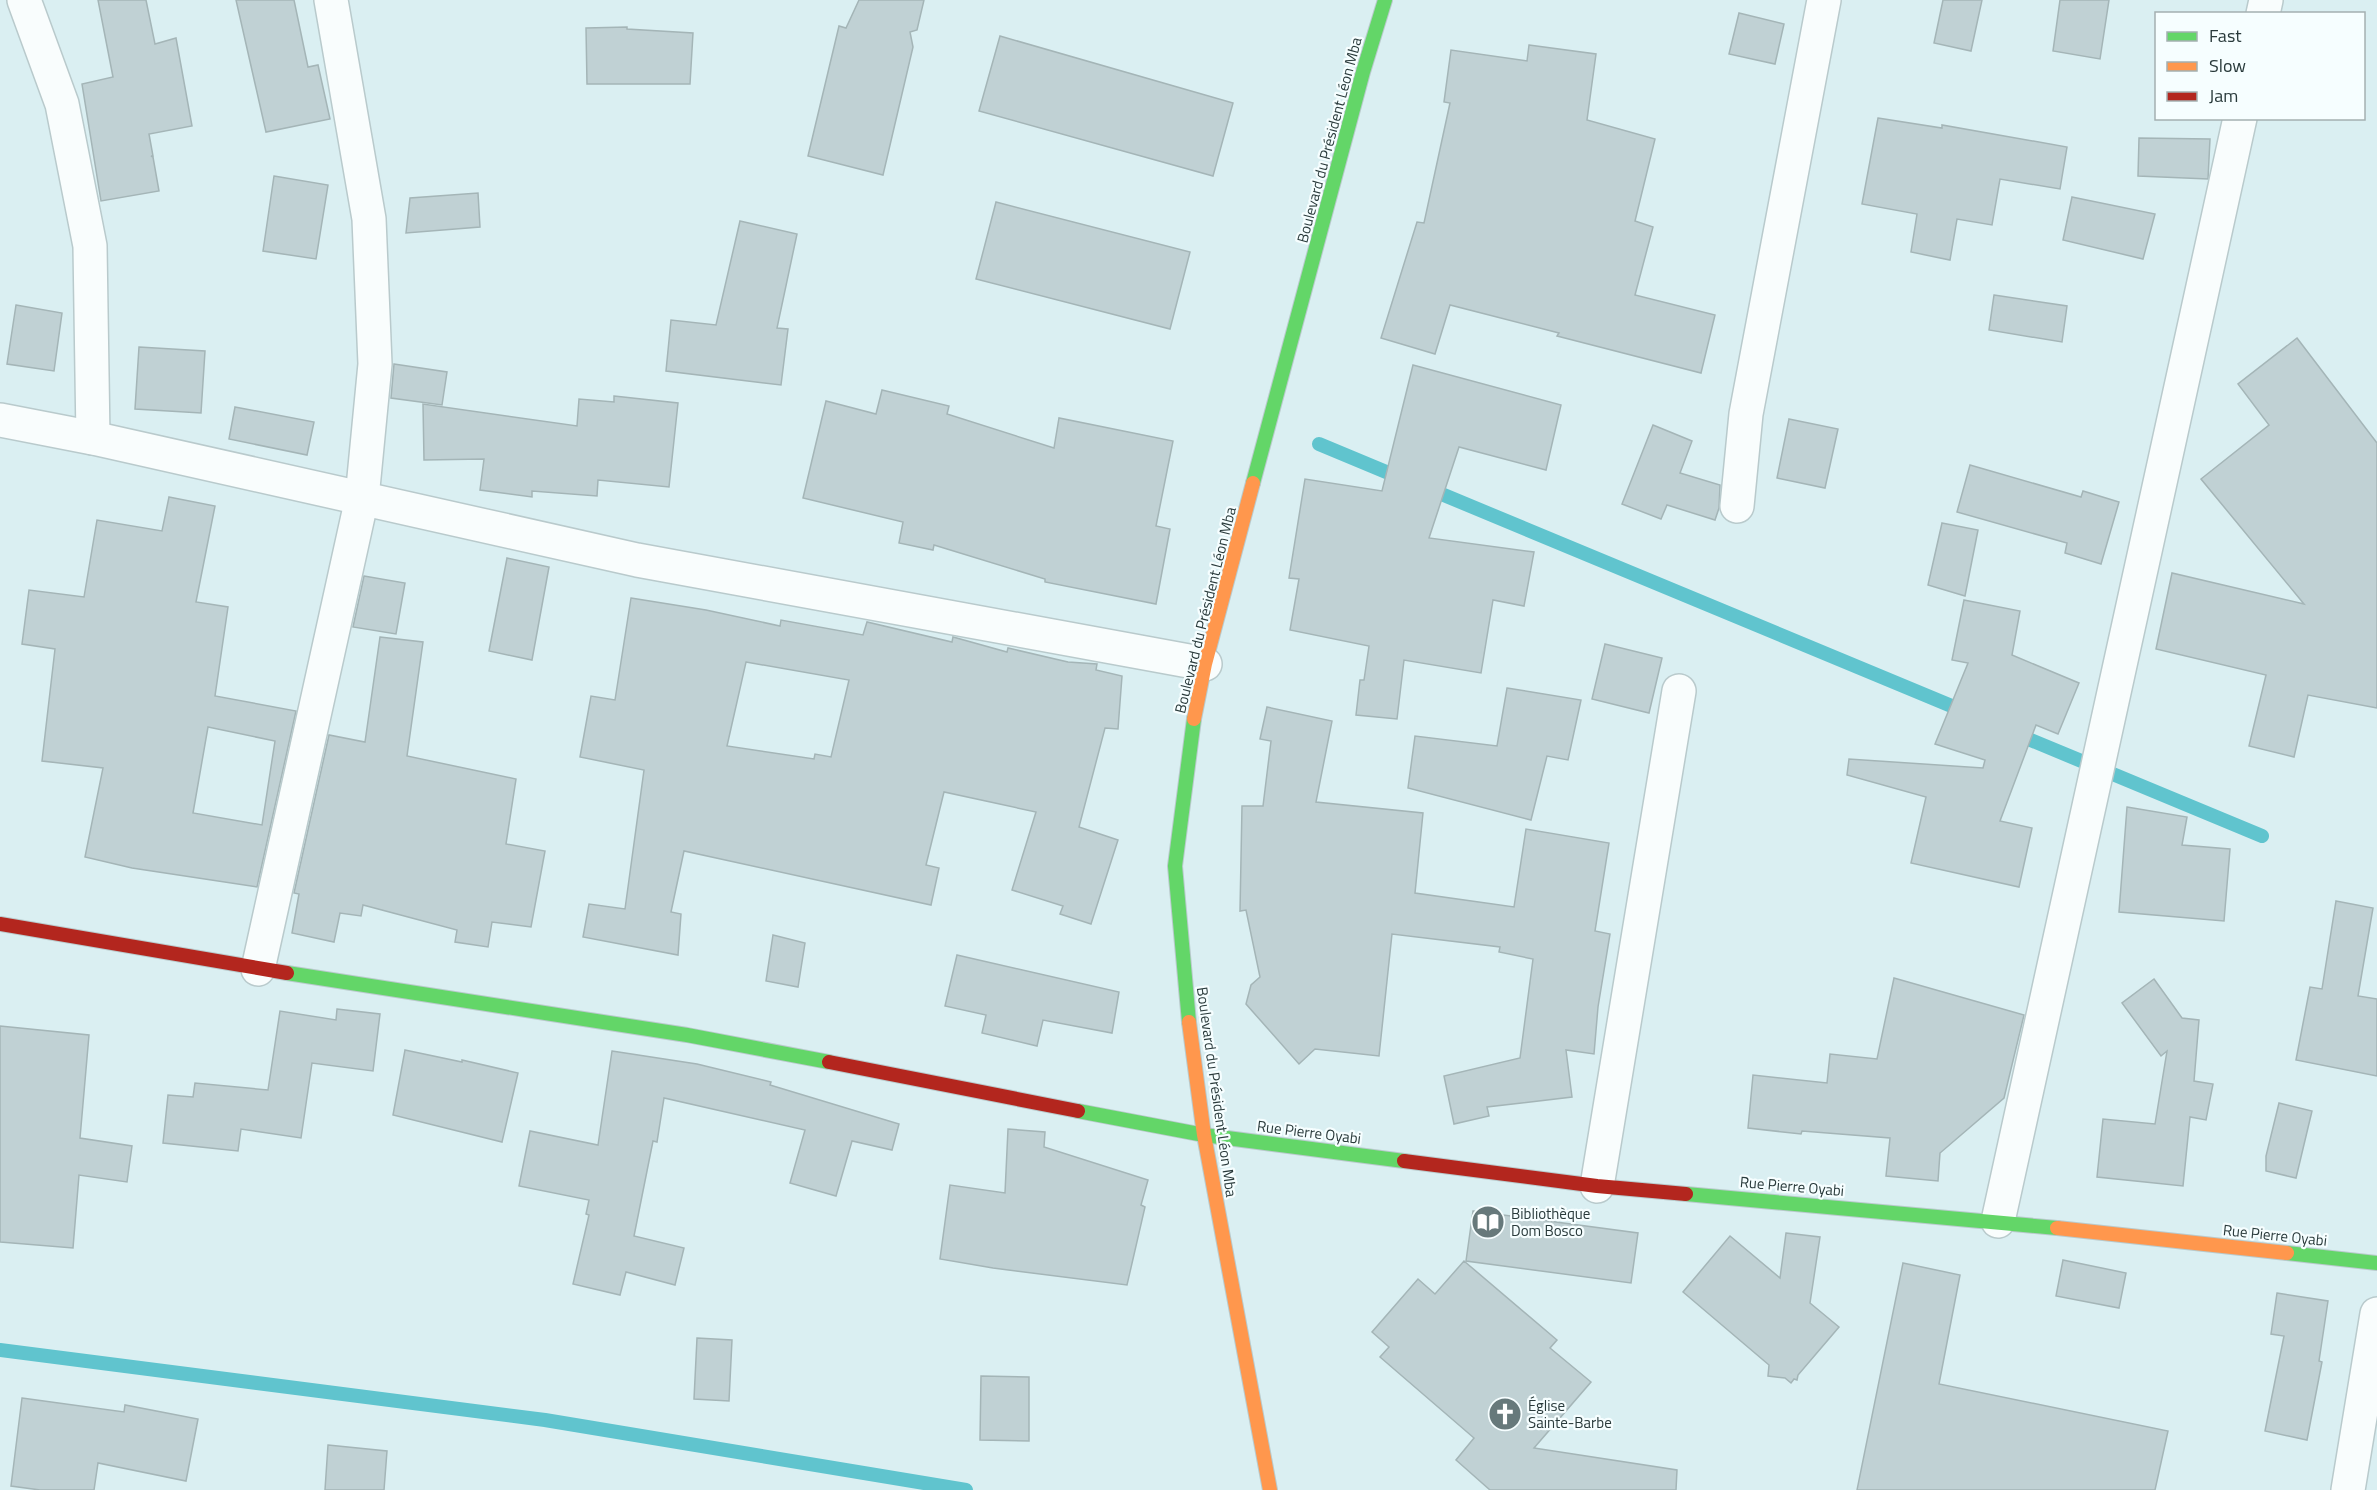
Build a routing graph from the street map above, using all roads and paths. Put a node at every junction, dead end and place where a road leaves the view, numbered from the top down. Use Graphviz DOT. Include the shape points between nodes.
graph roads {
  1 [pos="24,0"];
  2 [pos="331,0"];
  3 [pos="1385,0"];
  4 [pos="1824,0"];
  5 [pos="2240,120"];
  6 [pos="0,420"];
  7 [pos="93,438"];
  8 [pos="362,498"];
  9 [pos="1737,506"];
  10 [pos="1205,664"];
  11 [pos="1679,691"];
  12 [pos="0,924"];
  13 [pos="258,969"];
  14 [pos="1204,1135"];
  15 [pos="1597,1186"];
  16 [pos="1998,1221"];
  17 [pos="2377,1263"];
  18 [pos="2377,1314"];
  19 [pos="1270,1490"];
  20 [pos="2348,1490"];
  1 -- 7 [label="street" via="62,104 90,246"];
  2 -- 8 [label="street" via="369,219 375,364"];
  3 -- 10 [label="street, Boulevard du Président Léon Mba"];
  4 -- 9 [label="street" via="1746,414"];
  5 -- 16 [label="street"];
  6 -- 7 [label="street"];
  7 -- 8 [label="street"];
  8 -- 10 [label="street" via="637,560"];
  8 -- 13 [label="street"];
  10 -- 14 [label="street, Boulevard du Président Léon Mba" via="1190,742 1175,866 1185,996"];
  11 -- 15 [label="street"];
  12 -- 13 [label="street, Rue Pierre Oyabi"];
  13 -- 14 [label="street, Rue Pierre Oyabi" via="687,1035"];
  14 -- 15 [label="street, Rue Pierre Oyabi"];
  14 -- 19 [label="street, Boulevard du Président Léon Mba"];
  15 -- 16 [label="street, Rue Pierre Oyabi"];
  16 -- 17 [label="street, Rue Pierre Oyabi"];
  18 -- 20 [label="street"];
}
